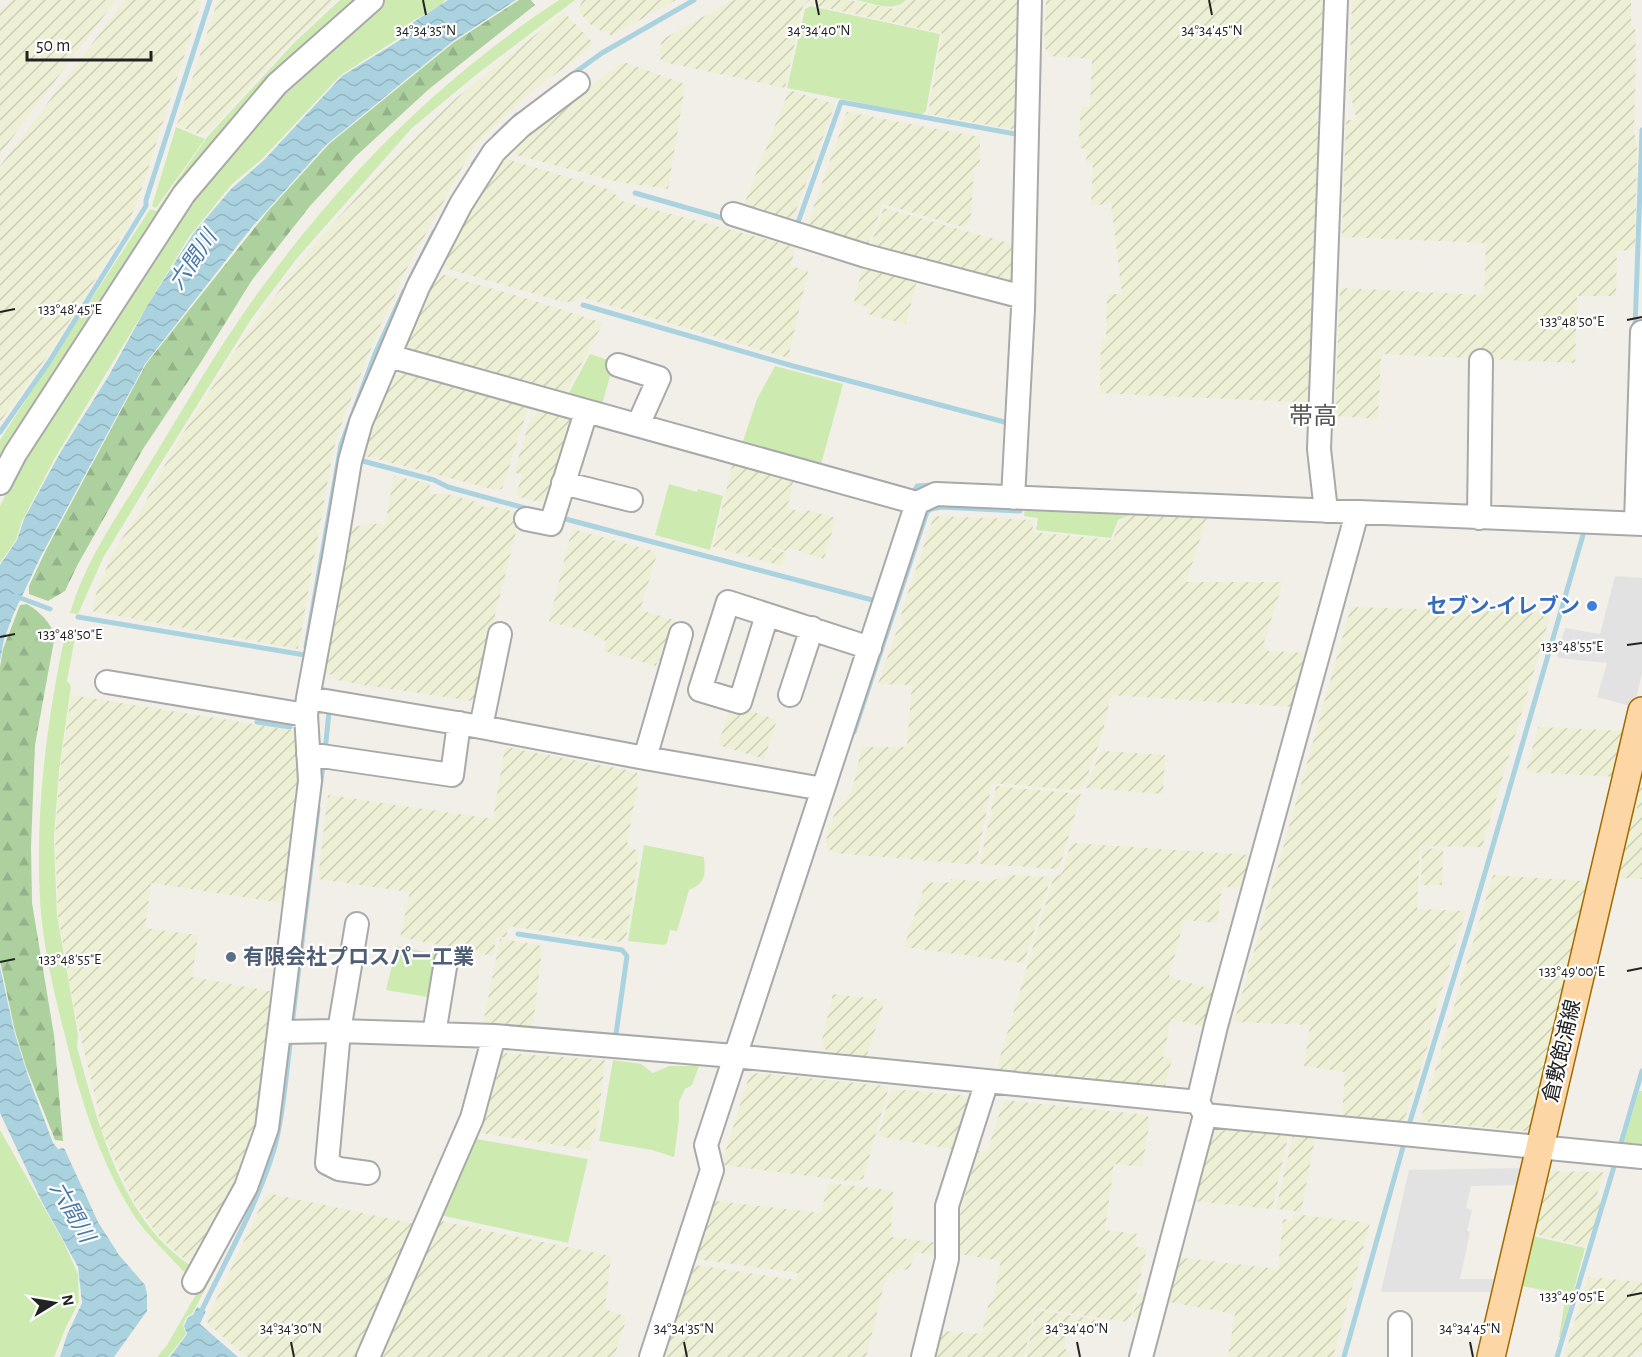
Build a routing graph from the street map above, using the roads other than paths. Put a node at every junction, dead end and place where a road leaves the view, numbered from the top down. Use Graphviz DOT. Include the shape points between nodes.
graph roads {
  1 [pos="372,0"];
  2 [pos="1030,0"];
  3 [pos="1335,0"];
  4 [pos="578,83"];
  5 [pos="733,214"];
  6 [pos="1023,297"];
  7 [pos="1642,332"];
  8 [pos="389,357"];
  9 [pos="1481,361"];
  10 [pos="618,365"];
  11 [pos="586,412"];
  12 [pos="638,425"];
  13 [pos="0,483"];
  14 [pos="563,483"];
  15 [pos="1017,494"];
  16 [pos="631,500"];
  17 [pos="912,502"];
  18 [pos="1325,506"];
  19 [pos="1357,513"];
  20 [pos="1479,518"];
  21 [pos="526,519"];
  22 [pos="1637,519"];
  23 [pos="767,615"];
  24 [pos="812,628"];
  25 [pos="500,634"];
  26 [pos="681,634"];
  27 [pos="863,646"];
  28 [pos="107,682"];
  29 [pos="790,694"];
  30 [pos="307,706"];
  31 [pos="1642,711"];
  32 [pos="464,728"];
  33 [pos="319,756"];
  34 [pos="645,758"];
  35 [pos="816,788"];
  36 [pos="357,924"];
  37 [pos="446,961"];
  38 [pos="339,1031"];
  39 [pos="288,1032"];
  40 [pos="434,1034"];
  41 [pos="494,1036"];
  42 [pos="741,1057"];
  43 [pos="986,1086"];
  44 [pos="1202,1108"];
  45 [pos="1540,1148"];
  46 [pos="1642,1157"];
  47 [pos="368,1173"];
  48 [pos="194,1282"];
  49 [pos="1400,1323"];
  50 [pos="368,1357"];
  51 [pos="651,1357"];
  52 [pos="923,1357"];
  53 [pos="1141,1357"];
  54 [pos="1400,1357"];
  55 [pos="1491,1357"];
  1 -- 13 [label="street" via="277,84 184,194"];
  2 -- 6 [label="street"];
  3 -- 18 [label="street" via="1319,449"];
  4 -- 8 [label="street" via="494,152 461,204 418,287"];
  5 -- 6 [label="street" via="945,278"];
  6 -- 15 [label="street"];
  7 -- 22 [label="street"];
  8 -- 11 [label="street"];
  8 -- 30 [label="street" via="361,423 350,461"];
  9 -- 20 [label="street"];
  10 -- 12 [label="street" via="659,378"];
  11 -- 12 [label="street"];
  11 -- 14 [label="street"];
  12 -- 17 [label="street"];
  14 -- 16 [label="street"];
  14 -- 21 [label="street" via="551,525"];
  15 -- 17 [label="street" via="936,494"];
  15 -- 18 [label="street"];
  17 -- 27 [label="street"];
  18 -- 19 [label="street"];
  19 -- 20 [label="street"];
  19 -- 44 [label="street" via="1216,1026"];
  20 -- 22 [label="street"];
  23 -- 24 [label="street"];
  24 -- 27 [label="street"];
  24 -- 29 [label="street"];
  25 -- 32 [label="street"];
  26 -- 34 [label="street"];
  27 -- 35 [label="street"];
  28 -- 30 [label="street"];
  30 -- 32 [label="street"];
  30 -- 33 [label="street"];
  31 -- 45 [label="main road, 倉敷飽浦線"];
  32 -- 33 [label="street" via="452,775"];
  32 -- 34 [label="street"];
  33 -- 39 [label="street" via="310,781"];
  34 -- 35 [label="street"];
  35 -- 42 [label="street"];
  36 -- 38 [label="street"];
  37 -- 40 [label="street"];
  38 -- 39 [label="street"];
  38 -- 40 [label="street"];
  38 -- 47 [label="street" via="327,1163"];
  39 -- 48 [label="street" via="267,1128 246,1187"];
  40 -- 41 [label="street"];
  41 -- 42 [label="street"];
  41 -- 50 [label="street" via="472,1118"];
  42 -- 43 [label="street"];
  42 -- 51 [label="street" via="706,1145 712,1170"];
  43 -- 44 [label="street"];
  43 -- 52 [label="street" via="947,1206 947,1259"];
  44 -- 45 [label="street" via="1405,1136"];
  44 -- 53 [label="street"];
  45 -- 46 [label="street"];
  45 -- 55 [label="main road, 倉敷飽浦線"];
  49 -- 54 [label="street"];
}
